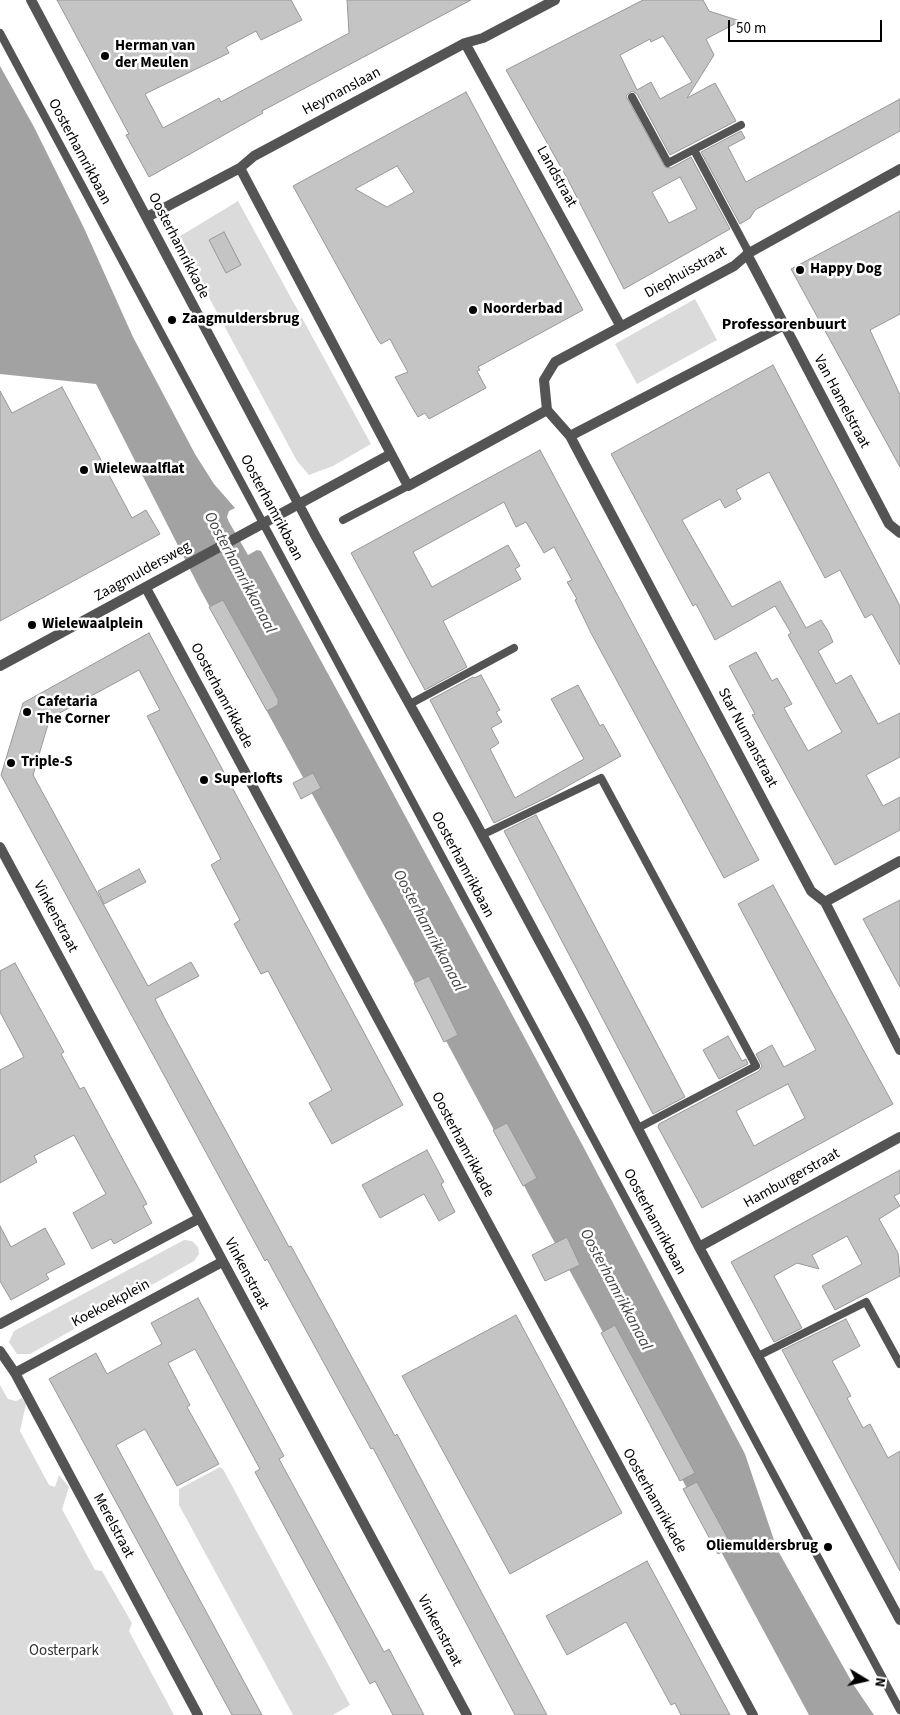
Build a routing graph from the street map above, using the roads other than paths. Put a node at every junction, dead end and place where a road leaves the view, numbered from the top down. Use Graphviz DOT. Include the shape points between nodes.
graph roads {
  1 [pos="31,0"];
  2 [pos="555,0"];
  3 [pos="0,33"];
  4 [pos="465,43"];
  5 [pos="632,97"];
  6 [pos="741,125"];
  7 [pos="694,150"];
  8 [pos="240,168"];
  9 [pos="900,170"];
  10 [pos="147,217"];
  11 [pos="748,253"];
  12 [pos="620,325"];
  13 [pos="784,325"];
  14 [pos="547,410"];
  15 [pos="570,436"];
  16 [pos="391,454"];
  17 [pos="408,486"];
  18 [pos="300,504"];
  19 [pos="343,520"];
  20 [pos="264,524"];
  21 [pos="900,533"];
  22 [pos="146,588"];
  23 [pos="514,648"];
  24 [pos="0,666"];
  25 [pos="410,704"];
  26 [pos="482,835"];
  27 [pos="0,847"];
  28 [pos="900,861"];
  29 [pos="824,902"];
  30 [pos="900,1050"];
  31 [pos="638,1128"];
  32 [pos="900,1137"];
  33 [pos="198,1218"];
  34 [pos="699,1247"];
  35 [pos="222,1262"];
  36 [pos="0,1324"];
  37 [pos="0,1351"];
  38 [pos="758,1356"];
  39 [pos="900,1364"];
  40 [pos="15,1373"];
  41 [pos="900,1620"];
  42 [pos="900,1710"];
  43 [pos="198,1715"];
  44 [pos="467,1715"];
  45 [pos="753,1715"];
  1 -- 10 [label="street, Oosterhamrikkade"];
  2 -- 4 [label="street, Heymanslaan" via="483,38"];
  3 -- 20 [label="lane, Oosterhamrikbaan"];
  4 -- 8 [label="street, Heymanslaan" via="254,156"];
  4 -- 12 [label="street, Landstraat"];
  5 -- 7 [label="lane" via="668,162"];
  6 -- 7 [label="lane"];
  7 -- 11 [label="lane"];
  8 -- 10 [label="street, Heymanslaan"];
  8 -- 16 [label="street"];
  9 -- 11 [label="street, Diephuisstraat"];
  10 -- 18 [label="street, Oosterhamrikkade" via="166,258"];
  11 -- 12 [label="street, Diephuisstraat" via="734,266"];
  11 -- 13 [label="street, Van Hamelstraat"];
  12 -- 14 [label="street, Diephuisstraat" via="555,362 544,380"];
  13 -- 15 [label="street"];
  13 -- 21 [label="street, Van Hamelstraat" via="890,524"];
  14 -- 15 [label="street"];
  14 -- 17 [label="street"];
  15 -- 29 [label="street, Star Numanstraat" via="811,891"];
  16 -- 17 [label="street"];
  16 -- 18 [label="street"];
  17 -- 19 [label="lane"];
  18 -- 20 [label="street, Zaagmuldersweg"];
  18 -- 25 [label="street, Oosterhamrikkade"];
  20 -- 22 [label="street, Zaagmuldersweg"];
  20 -- 42 [label="lane, Oosterhamrikbaan"];
  22 -- 24 [label="street, Zaagmuldersweg"];
  22 -- 45 [label="street, Oosterhamrikkade"];
  23 -- 25 [label="lane"];
  25 -- 26 [label="street, Oosterhamrikkade"];
  26 -- 31 [label="street, Oosterhamrikkade"];
  26 -- 31 [label="lane" via="601,778 756,1066"];
  27 -- 33 [label="street, Vinkenstraat"];
  28 -- 29 [label="street"];
  29 -- 30 [label="street, Star Numanstraat"];
  31 -- 34 [label="street, Oosterhamrikkade"];
  32 -- 34 [label="street, Hamburgerstraat"];
  33 -- 35 [label="street, Vinkenstraat"];
  33 -- 36 [label="street"];
  34 -- 38 [label="street, Oosterhamrikkade"];
  35 -- 40 [label="street, Koekoekplein"];
  35 -- 44 [label="street, Vinkenstraat"];
  37 -- 40 [label="street, Merelstraat"];
  38 -- 39 [label="lane" via="866,1302"];
  38 -- 41 [label="street, Oosterhamrikkade"];
  40 -- 43 [label="street, Merelstraat"];
}
